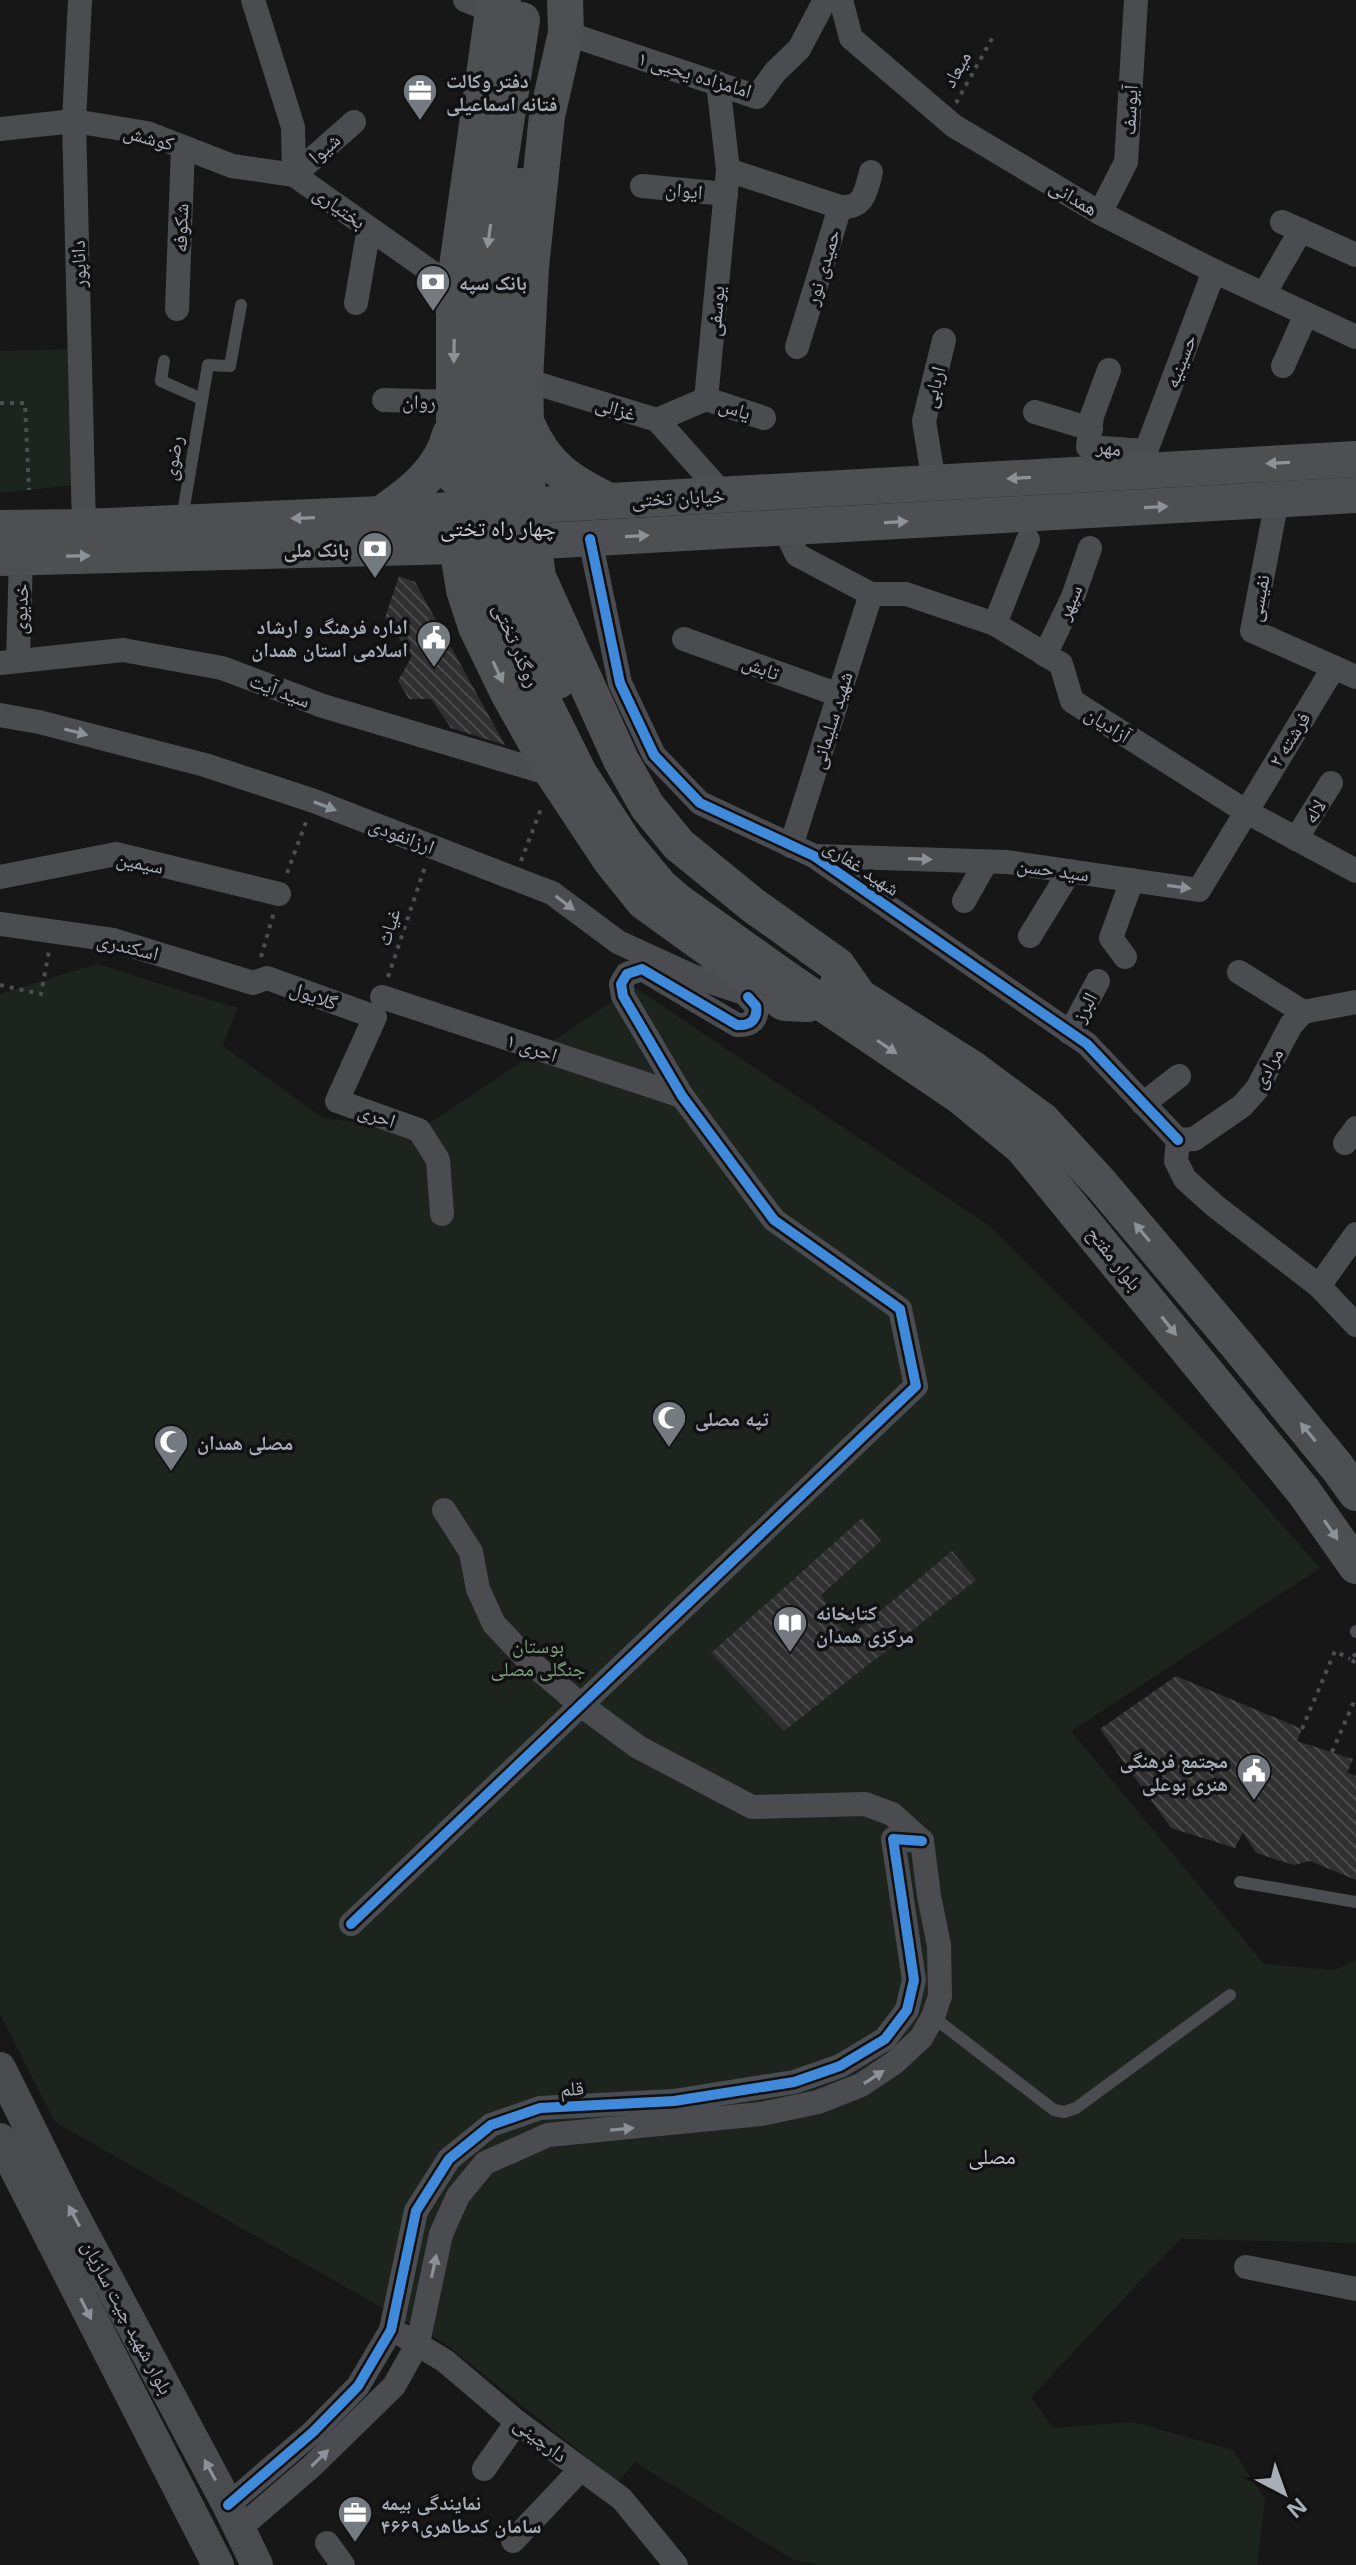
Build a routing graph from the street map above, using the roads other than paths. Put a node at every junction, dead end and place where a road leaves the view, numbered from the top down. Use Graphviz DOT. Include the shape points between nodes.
graph roads {
  1 [pos="80,0"];
  2 [pos="253,0"];
  3 [pos="825,0"];
  4 [pos="841,0"];
  5 [pos="1136,0"];
  6 [pos="527,10"];
  7 [pos="718,83"];
  8 [pos="74,121"];
  9 [pos="354,122"];
  10 [pos="0,129"];
  11 [pos="183,147"];
  12 [pos="871,172"];
  13 [pos="294,175"];
  14 [pos="727,182"];
  15 [pos="642,186"];
  16 [pos="840,207"];
  17 [pos="1100,213"];
  18 [pos="369,228"];
  19 [pos="1356,255"];
  20 [pos="1214,271"];
  21 [pos="454,288"];
  22 [pos="1264,294"];
  23 [pos="356,303"];
  24 [pos="241,305"];
  25 [pos="177,309"];
  26 [pos="1306,314"];
  27 [pos="1356,337"];
  28 [pos="944,340"];
  29 [pos="797,347"];
  30 [pos="164,361"];
  31 [pos="1283,366"];
  32 [pos="1109,370"];
  33 [pos="525,380"];
  34 [pos="202,399"];
  35 [pos="706,399"];
  36 [pos="384,400"];
  37 [pos="453,411"];
  38 [pos="1035,412"];
  39 [pos="764,418"];
  40 [pos="657,420"];
  41 [pos="527,425"];
  42 [pos="1091,429"];
  43 [pos="1356,459"];
  44 [pos="1143,461"];
  45 [pos="934,483"];
  46 [pos="528,489"];
  47 [pos="724,495"];
  48 [pos="1356,495"];
  49 [pos="1277,500"];
  50 [pos="609,501"];
  51 [pos="452,510"];
  52 [pos="182,523"];
  53 [pos="84,527"];
  54 [pos="0,528"];
  55 [pos="784,528"];
  56 [pos="380,532"];
  57 [pos="586,539"];
  58 [pos="1028,540"];
  59 [pos="531,542"];
  60 [pos="456,546"];
  61 [pos="1090,548"];
  62 [pos="11,558"];
  63 [pos="538,577"];
  64 [pos="464,590"];
  65 [pos="871,594"];
  66 [pos="995,624"];
  67 [pos="476,627"];
  68 [pos="684,639"];
  69 [pos="570,650"];
  70 [pos="1045,655"];
  71 [pos="9,662"];
  72 [pos="1345,672"];
  73 [pos="839,695"];
  74 [pos="0,715"];
  75 [pos="554,775"];
  76 [pos="1331,783"];
  77 [pos="1245,811"];
  78 [pos="1296,839"];
  79 [pos="791,846"];
  80 [pos="814,856"];
  81 [pos="986,862"];
  82 [pos="1070,871"];
  83 [pos="1356,871"];
  84 [pos="0,877"];
  85 [pos="1132,880"];
  86 [pos="279,894"];
  87 [pos="964,901"];
  88 [pos="0,924"];
  89 [pos="1030,936"];
  90 [pos="1125,957"];
  91 [pos="1239,972"];
  92 [pos="791,981"];
  93 [pos="1098,981"];
  94 [pos="253,983"];
  95 [pos="858,995"];
  96 [pos="748,997"];
  97 [pos="1356,1002"];
  98 [pos="378,1007"];
  99 [pos="1303,1012"];
  100 [pos="1070,1033"];
  101 [pos="1179,1076"];
  102 [pos="682,1096"];
  103 [pos="1143,1104"];
  104 [pos="1178,1140"];
  105 [pos="442,1214"];
  106 [pos="1356,1234"];
  107 [pos="1319,1286"];
  108 [pos="1356,1325"];
  109 [pos="1350,1476"];
  110 [pos="444,1510"];
  111 [pos="1356,1566"];
  112 [pos="581,1705"];
  113 [pos="922,1841"];
  114 [pos="1240,1882"];
  115 [pos="1356,1902"];
  116 [pos="351,1924"];
  117 [pos="1230,1995"];
  118 [pos="933,2017"];
  119 [pos="0,2068"];
  120 [pos="2,2148"];
  121 [pos="40,2149"];
  122 [pos="0,2201"];
  123 [pos="39,2219"];
  124 [pos="1246,2267"];
  125 [pos="1356,2289"];
  126 [pos="391,2330"];
  127 [pos="418,2343"];
  128 [pos="517,2422"];
  129 [pos="484,2469"];
  130 [pos="581,2469"];
  131 [pos="234,2516"];
  132 [pos="513,2541"];
  133 [pos="327,2543"];
  134 [pos="218,2565"];
  135 [pos="257,2565"];
  136 [pos="343,2565"];
  137 [pos="676,2565"];
  1 -- 8 [label="street, داناپور"];
  2 -- 13 [label="street, بختیاری" via="293,127"];
  3 -- 7 [label="street, امامزاده یحیی ۱" via="799,49 757,97"];
  4 -- 17 [label="street, همدانی" via="851,38 947,120"];
  5 -- 17 [label="street, آیوسف" via="1126,162"];
  6 -- 7 [label="street, امامزاده یحیی ۱"];
  6 -- 21 [label="main road"];
  6 -- 33 [label="main road" via="547,116"];
  6 -- 92 [label="main road, روگذر تختی, bridge" via="486,252 483,511 486,555 500,614 579,773 626,845 680,903"];
  7 -- 14 [label="street, یوسفی"];
  8 -- 10 [label="street, کوشش"];
  8 -- 11 [label="street, کوشش" via="147,133"];
  8 -- 53 [label="street, داناپور"];
  9 -- 13 [label="street, شیوا"];
  11 -- 13 [label="street, کوشش" via="232,166"];
  11 -- 25 [label="street, شکوفه"];
  12 -- 16 [label="street" via="859,203"];
  13 -- 18 [label="street, بختیاری"];
  14 -- 15 [label="street, ایوان"];
  14 -- 16 [label="street, حمیدی نور"];
  14 -- 35 [label="street, یوسفی"];
  16 -- 29 [label="street, حمیدی نور"];
  17 -- 20 [label="street, همدانی"];
  18 -- 21 [label="street, بختیاری"];
  18 -- 23 [label="street"];
  19 -- 22 [label="street" via="1291,226"];
  20 -- 22 [label="street, همدانی"];
  20 -- 44 [label="street, حسینیه"];
  21 -- 37 [label="main road, one-way"];
  22 -- 26 [label="street, همدانی"];
  24 -- 34 [label="lane, رضوی" via="230,366 208,365"];
  26 -- 27 [label="street, همدانی"];
  26 -- 31 [label="street"];
  28 -- 45 [label="street, اربابی" via="924,421"];
  30 -- 34 [label="lane" via="161,381"];
  32 -- 42 [label="street, مهر"];
  33 -- 40 [label="street, غزالی"];
  33 -- 41 [label="main road"];
  34 -- 52 [label="lane, رضوی"];
  35 -- 39 [label="street, یاس"];
  35 -- 40 [label="street"];
  36 -- 37 [label="street, روان"];
  37 -- 46 [label="main road" via="454,476 480,495 518,483"];
  37 -- 56 [label="main road" via="449,440 433,470"];
  38 -- 42 [label="street, مهر"];
  40 -- 47 [label="street, غزالی"];
  41 -- 46 [label="main road"];
  41 -- 50 [label="main road" via="549,463"];
  42 -- 44 [label="street, مهر" via="1088,447"];
  43 -- 44 [label="main road, خیابان تختی, one-way"];
  44 -- 45 [label="main road, خیابان تختی, one-way"];
  45 -- 47 [label="main road, خیابان تختی"];
  46 -- 50 [label="main road, خیابان تختی"];
  46 -- 51 [label="main road, خیابان تختی"];
  46 -- 59 [label="main road"];
  47 -- 50 [label="main road, خیابان تختی"];
  48 -- 49 [label="main road, خیابان تختی"];
  55 -- 49 [label="main road, خیابان تختی, one-way"];
  49 -- 72 [label="street, نفیسی" via="1252,631"];
  51 -- 56 [label="main road, خیابان تختی"];
  51 -- 60 [label="main road"];
  52 -- 53 [label="main road, خیابان تختی"];
  56 -- 52 [label="main road, خیابان تختی, one-way"];
  53 -- 54 [label="main road, خیابان تختی"];
  57 -- 55 [label="main road, خیابان تختی, one-way"];
  55 -- 65 [label="street" via="797,555"];
  56 -- 60 [label="main road, خیابان تختی"];
  62 -- 56 [label="main road, خیابان تختی, one-way"];
  56 -- 67 [label="main road" via="435,572"];
  57 -- 59 [label="main road, خیابان تختی"];
  57 -- 69 [label="main road" via="563,550 552,571"];
  57 -- 79 [label="street, شهید غفاری" via="620,683 654,755 700,803"];
  58 -- 66 [label="street"];
  59 -- 60 [label="main road, خیابان تختی"];
  59 -- 63 [label="main road"];
  60 -- 64 [label="main road"];
  61 -- 70 [label="street, سپهر"];
  62 -- 71 [label="street, خدیوی"];
  63 -- 64 [label="main road" via="502,560 479,570"];
  63 -- 69 [label="main road"];
  64 -- 67 [label="main road"];
  65 -- 66 [label="street, آزادیان" via="906,594"];
  65 -- 73 [label="street, شهید سلیمانی"];
  66 -- 70 [label="street, آزادیان"];
  67 -- 75 [label="main road, one-way"];
  68 -- 73 [label="street, تابش"];
  69 -- 95 [label="main road" via="621,760 647,806 679,845 838,966"];
  70 -- 77 [label="street, آزادیان" via="1061,664 1072,701"];
  71 -- 75 [label="street, سید آیت" via="123,650 222,668 323,706"];
  72 -- 77 [label="street, فرشته ۲"];
  73 -- 79 [label="street, شهید سلیمانی"];
  74 -- 96 [label="street, ارزانفودی, one-way" via="205,765 314,801 552,893 618,942"];
  75 -- 92 [label="main road" via="644,902"];
  76 -- 78 [label="street, لاله"];
  77 -- 78 [label="street, آزادیان"];
  85 -- 77 [label="street, سید حسن, one-way" via="1199,890"];
  78 -- 83 [label="street, آزادیان"];
  79 -- 80 [label="street, شهید غفاری"];
  80 -- 81 [label="street, سید حسن, one-way"];
  80 -- 100 [label="street, شهید غفاری"];
  81 -- 82 [label="street, سید حسن"];
  81 -- 87 [label="street"];
  82 -- 85 [label="street, سید حسن"];
  82 -- 89 [label="street"];
  84 -- 86 [label="street, سیمین" via="116,854"];
  85 -- 90 [label="street" via="1111,938"];
  88 -- 94 [label="street, اسکندری" via="113,940"];
  91 -- 99 [label="street"];
  92 -- 95 [label="main road, بلوار مفتح"];
  92 -- 96 [label="street, ارزانفودی"];
  92 -- 111 [label="main road, بلوار مفتح, one-way" via="960,1096 1022,1147 1304,1492"];
  93 -- 100 [label="street, البرز"];
  94 -- 98 [label="street, گلایول" via="267,978"];
  109 -- 95 [label="main road, بلوار مفتح, one-way" via="1042,1120"];
  96 -- 102 [label="street" via="756,1006 755,1019 737,1025 642,969 623,978 623,996"];
  97 -- 99 [label="street"];
  98 -- 102 [label="street, احری ۱"];
  98 -- 105 [label="street, احری" via="337,1101 419,1130 438,1160"];
  99 -- 104 [label="street, مرادی" via="1242,1106 1194,1139"];
  100 -- 103 [label="street, شهید غفاری"];
  101 -- 103 [label="street"];
  102 -- 112 [label="street" via="774,1220 900,1309 916,1386"];
  103 -- 104 [label="street, شهید غفاری"];
  104 -- 107 [label="street" via="1176,1161 1185,1179"];
  106 -- 107 [label="street"];
  107 -- 108 [label="street"];
  110 -- 112 [label="street" via="471,1552 478,1589 494,1624"];
  112 -- 113 [label="street" via="638,1747 752,1807 865,1804 892,1814"];
  112 -- 116 [label="street"];
  113 -- 118 [label="street" via="939,1945 940,1996"];
  113 -- 126 [label="street, قلم" via="893,1839 914,1980 907,2010 885,2039 840,2066 794,2082 674,2101 540,2108 491,2125 449,2159 416,2211"];
  114 -- 115 [label="lane"];
  117 -- 118 [label="lane" via="1064,2112 1054,2110"];
  127 -- 118 [label="street, one-way" via="441,2234 458,2196 485,2163 548,2135 761,2114 818,2102 861,2085 894,2063 921,2038"];
  119 -- 121 [label="main road, بلوار شهید چیت سازیان"];
  120 -- 121 [label="main road"];
  120 -- 123 [label="main road, بلوار شهید چیت سازیان"];
  131 -- 121 [label="main road, بلوار شهید چیت سازیان, one-way"];
  122 -- 123 [label="main road"];
  123 -- 134 [label="main road, بلوار شهید چیت سازیان, one-way"];
  124 -- 125 [label="street"];
  126 -- 127 [label="street, دارچینی"];
  126 -- 131 [label="street, قلم" via="358,2386"];
  127 -- 128 [label="street, دارچینی"];
  131 -- 127 [label="street, one-way" via="311,2467 394,2386"];
  128 -- 129 [label="street"];
  128 -- 130 [label="street, دارچینی"];
  130 -- 132 [label="street"];
  130 -- 137 [label="street, دارچینی" via="622,2499"];
  131 -- 135 [label="main road, بلوار شهید چیت سازیان"];
  133 -- 136 [label="street"];
}
